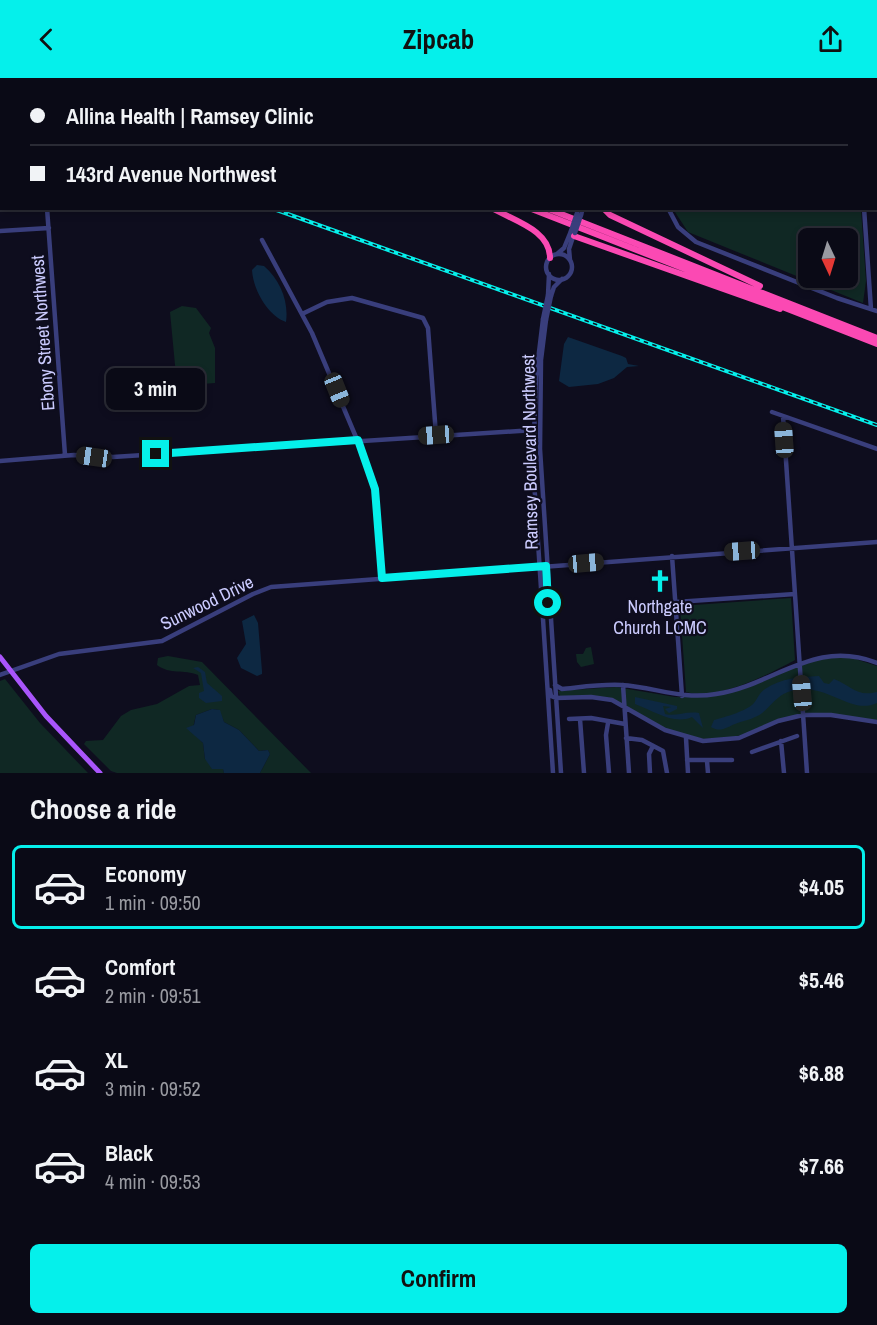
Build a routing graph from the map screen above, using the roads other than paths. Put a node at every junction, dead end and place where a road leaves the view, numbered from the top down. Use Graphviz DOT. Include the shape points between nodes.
graph roads {
  1 [pos="47,210"];
  2 [pos="496,210"];
  3 [pos="534,210"];
  4 [pos="551,210"];
  5 [pos="605,210"];
  6 [pos="669,210"];
  7 [pos="864,210"];
  8 [pos="580,211"];
  9 [pos="49,228"];
  10 [pos="0,231"];
  11 [pos="573,233"];
  12 [pos="262,240"];
  13 [pos="557,254"];
  14 [pos="550,258"];
  15 [pos="570,260"];
  16 [pos="549,274"];
  17 [pos="562,279"];
  18 [pos="549,296"];
  19 [pos="784,300"];
  20 [pos="874,310"];
  21 [pos="302,314"];
  22 [pos="812,318"];
  23 [pos="544,320"];
  24 [pos="877,338"];
  25 [pos="877,344"];
  26 [pos="772,412"];
  27 [pos="783,416"];
  28 [pos="534,430"];
  29 [pos="436,435"];
  30 [pos="358,440"];
  31 [pos="877,449"];
  32 [pos="65,455"];
  33 [pos="0,461"];
  34 [pos="877,542"];
  35 [pos="791,548"];
  36 [pos="672,556"];
  37 [pos="546,566"];
  38 [pos="538,567"];
  39 [pos="382,578"];
  40 [pos="795,594"];
  41 [pos="676,602"];
  42 [pos="543,634"];
  43 [pos="0,657"];
  44 [pos="877,663"];
  45 [pos="799,664"];
  46 [pos="10,671"];
  47 [pos="0,675"];
  48 [pos="554,684"];
  49 [pos="623,685"];
  50 [pos="682,696"];
  51 [pos="556,698"];
  52 [pos="624,706"];
  53 [pos="803,715"];
  54 [pos="569,719"];
  55 [pos="580,719"];
  56 [pos="877,722"];
  57 [pos="608,723"];
  58 [pos="626,724"];
  59 [pos="797,736"];
  60 [pos="626,738"];
  61 [pos="686,738"];
  62 [pos="782,741"];
  63 [pos="653,746"];
  64 [pos="752,752"];
  65 [pos="732,759"];
  66 [pos="687,760"];
  67 [pos="708,761"];
  68 [pos="100,773"];
  69 [pos="553,773"];
  70 [pos="561,773"];
  71 [pos="584,773"];
  72 [pos="609,773"];
  73 [pos="629,773"];
  74 [pos="650,773"];
  75 [pos="667,773"];
  76 [pos="688,773"];
  77 [pos="708,773"];
  78 [pos="784,773"];
  79 [pos="807,773"];
  1 -- 9 [label="street, Ebony Street Northwest"];
  2 -- 14 [label="highway" via="543,237"];
  3 -- 22 [label="highway"];
  4 -- 19 [label="highway"];
  5 -- 19 [label="highway"];
  6 -- 20 [label="street" via="678,227 696,242"];
  7 -- 20 [label="street"];
  8 -- 11 [label="street, bridge"];
  9 -- 10 [label="street"];
  9 -- 32 [label="street, Ebony Street Northwest"];
  11 -- 13 [label="street"];
  11 -- 15 [label="street"];
  11 -- 22 [label="highway"];
  12 -- 21 [label="street"];
  13 -- 14 [label="street"];
  13 -- 15 [label="street"];
  14 -- 16 [label="street" via="546,266"];
  15 -- 17 [label="street" via="570,272"];
  16 -- 17 [label="street"];
  16 -- 18 [label="street, Ramsey Boulevard Northwest"];
  17 -- 18 [label="street, Ramsey Boulevard Northwest"];
  18 -- 23 [label="street, Ramsey Boulevard Northwest, bridge"];
  19 -- 24 [label="highway"];
  21 -- 29 [label="street" via="327,302 352,298 426,321"];
  21 -- 30 [label="street"];
  22 -- 25 [label="highway"];
  23 -- 28 [label="street, Ramsey Boulevard Northwest"];
  23 -- 37 [label="street, Ramsey Boulevard Northwest" via="540,429"];
  26 -- 27 [label="street"];
  27 -- 31 [label="street"];
  27 -- 35 [label="street"];
  28 -- 29 [label="street"];
  28 -- 38 [label="street, Ramsey Boulevard Northwest"];
  29 -- 30 [label="street"];
  30 -- 32 [label="street" via="113,457"];
  30 -- 39 [label="street" via="375,489"];
  32 -- 33 [label="street"];
  34 -- 35 [label="street, Sunwood Drive"];
  35 -- 36 [label="street, Sunwood Drive"];
  35 -- 40 [label="street"];
  36 -- 37 [label="street, Sunwood Drive"];
  36 -- 41 [label="street"];
  37 -- 38 [label="street, Sunwood Drive"];
  37 -- 48 [label="street, Ramsey Boulevard Northwest"];
  38 -- 39 [label="street, Sunwood Drive"];
  38 -- 42 [label="street, Ramsey Boulevard Northwest"];
  39 -- 46 [label="street, Sunwood Drive" via="267,588 162,641 59,654"];
  40 -- 41 [label="street"];
  40 -- 45 [label="street"];
  41 -- 50 [label="street"];
  42 -- 51 [label="street" via="550,693"];
  42 -- 69 [label="street, Ramsey Boulevard Northwest"];
  43 -- 46 [label="main road"];
  44 -- 45 [label="street" via="841,655"];
  45 -- 50 [label="street" via="731,692"];
  45 -- 53 [label="street"];
  46 -- 47 [label="street, Sunwood Drive"];
  46 -- 68 [label="main road" via="65,738"];
  48 -- 49 [label="street" via="562,689"];
  48 -- 51 [label="street, Ramsey Boulevard Northwest"];
  49 -- 50 [label="street"];
  49 -- 52 [label="street"];
  51 -- 52 [label="street" via="597,697"];
  51 -- 70 [label="street, Ramsey Boulevard Northwest"];
  52 -- 58 [label="street"];
  52 -- 61 [label="street" via="656,726"];
  53 -- 56 [label="street"];
  53 -- 61 [label="street" via="730,740"];
  53 -- 79 [label="street"];
  54 -- 55 [label="street"];
  55 -- 57 [label="street"];
  55 -- 71 [label="street"];
  57 -- 58 [label="street"];
  57 -- 72 [label="street"];
  58 -- 60 [label="street"];
  59 -- 62 [label="street"];
  60 -- 63 [label="street" via="637,738"];
  60 -- 73 [label="street"];
  61 -- 66 [label="street"];
  62 -- 64 [label="street"];
  62 -- 78 [label="street"];
  63 -- 74 [label="street" via="649,754"];
  63 -- 75 [label="street" via="665,753"];
  65 -- 67 [label="street"];
  66 -- 67 [label="street"];
  66 -- 76 [label="street"];
  67 -- 77 [label="street"];
}
